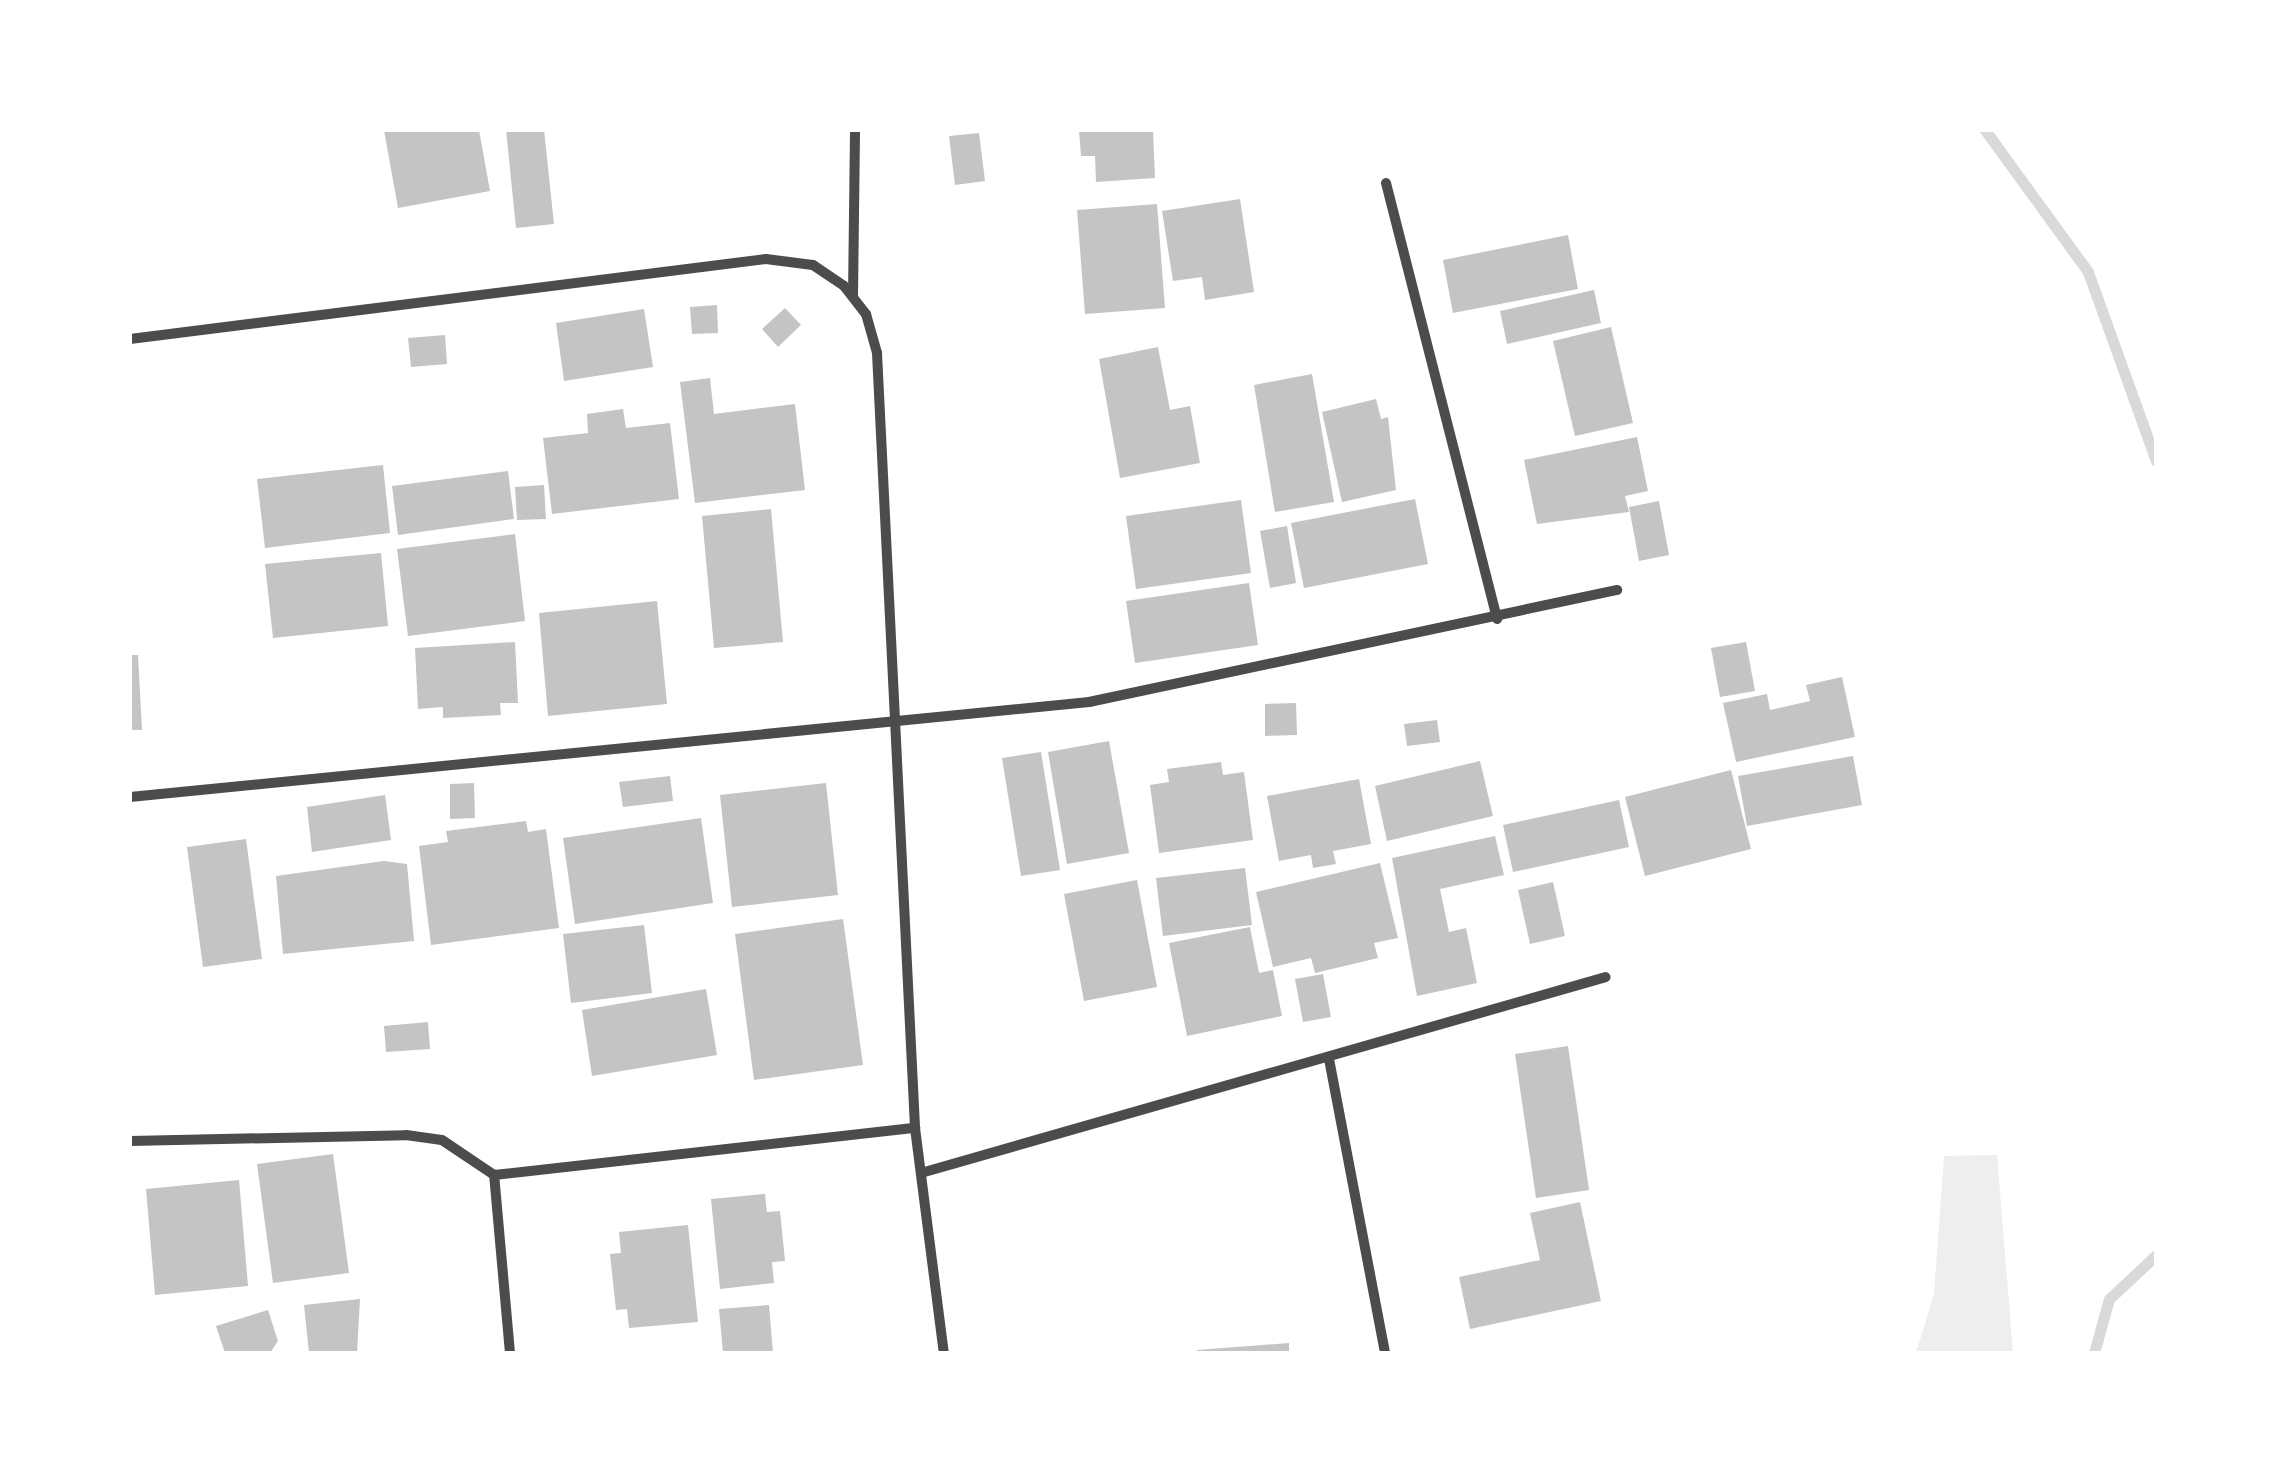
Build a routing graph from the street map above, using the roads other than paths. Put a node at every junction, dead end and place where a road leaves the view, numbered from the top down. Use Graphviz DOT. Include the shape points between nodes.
graph roads {
  1 [pos="855,130"];
  2 [pos="1386,183"];
  3 [pos="853,298"];
  4 [pos="130,339"];
  5 [pos="1617,590"];
  6 [pos="1497,619"];
  7 [pos="890,721"];
  8 [pos="130,797"];
  9 [pos="1606,977"];
  10 [pos="1328,1060"];
  11 [pos="915,1128"];
  12 [pos="130,1142"];
  13 [pos="921,1173"];
  14 [pos="494,1176"];
  15 [pos="510,1353"];
  16 [pos="944,1353"];
  17 [pos="1386,1353"];
  1 -- 3 [label="street"];
  2 -- 6 [label="street"];
  3 -- 4 [label="street" via="813,265 766,258"];
  3 -- 7 [label="street" via="878,353"];
  5 -- 6 [label="street"];
  6 -- 7 [label="street" via="1239,677"];
  7 -- 8 [label="street"];
  7 -- 11 [label="street"];
  9 -- 10 [label="street"];
  10 -- 13 [label="street"];
  10 -- 17 [label="street"];
  11 -- 13 [label="street"];
  11 -- 14 [label="street"];
  12 -- 14 [label="street" via="406,1135 442,1140"];
  13 -- 16 [label="street"];
  14 -- 15 [label="street"];
}
